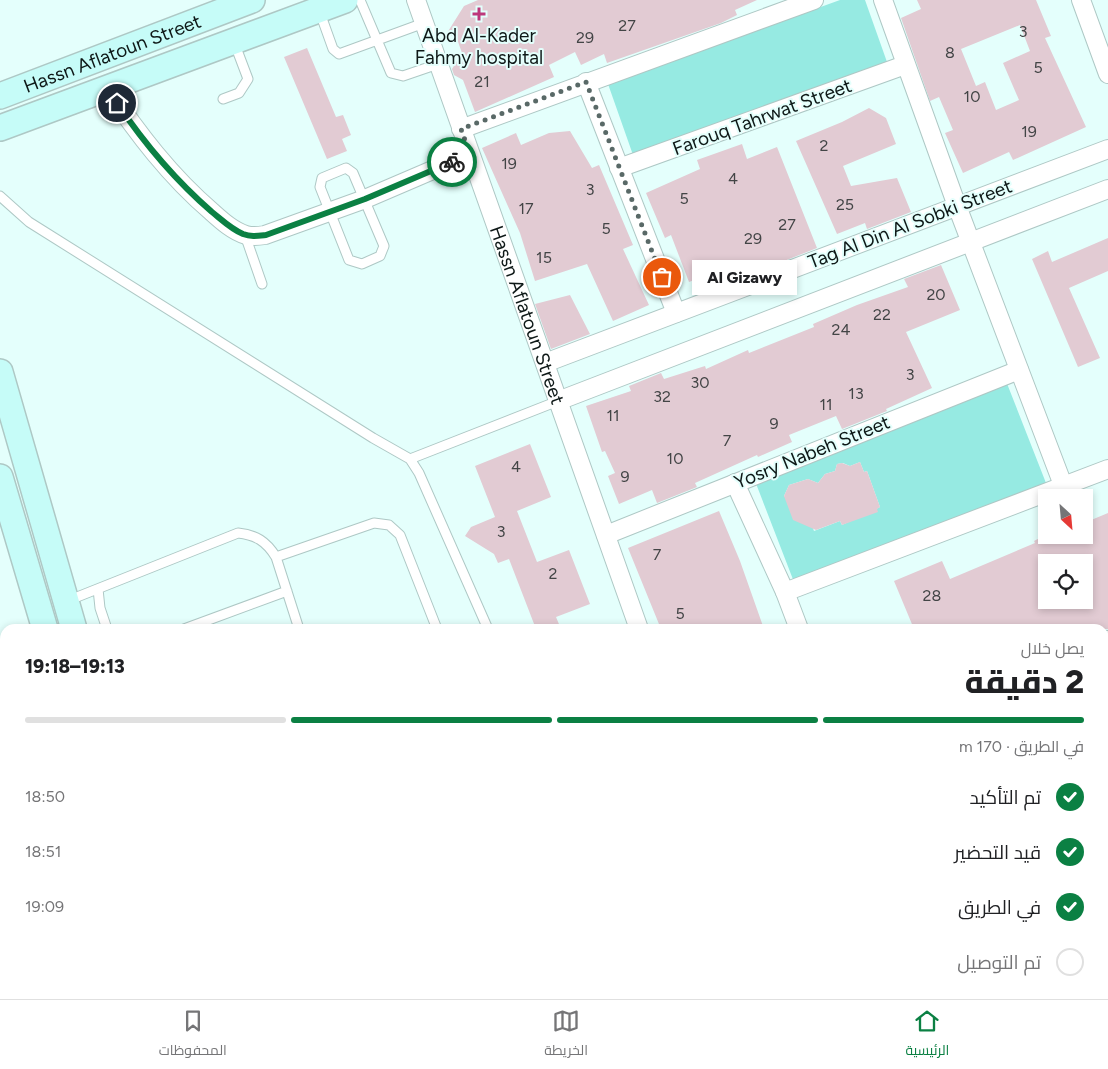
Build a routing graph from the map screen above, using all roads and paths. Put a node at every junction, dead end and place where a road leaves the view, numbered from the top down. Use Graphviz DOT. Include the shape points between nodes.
graph roads {
  1 [pos="345,0"];
  2 [pos="360,0"];
  3 [pos="416,0"];
  4 [pos="814,0"];
  5 [pos="883,0"];
  6 [pos="1081,0"];
  7 [pos="244,3"];
  8 [pos="319,10"];
  9 [pos="424,23"];
  10 [pos="240,39"];
  11 [pos="376,41"];
  12 [pos="438,64"];
  13 [pos="905,65"];
  14 [pos="1108,74"];
  15 [pos="586,82"];
  16 [pos="107,88"];
  17 [pos="1,94"];
  18 [pos="223,99"];
  19 [pos="0,128"];
  20 [pos="461,129"];
  21 [pos="1108,149"];
  22 [pos="470,154"];
  23 [pos="619,168"];
  24 [pos="1108,189"];
  25 [pos="0,196"];
  26 [pos="365,199"];
  27 [pos="956,206"];
  28 [pos="329,212"];
  29 [pos="245,235"];
  30 [pos="970,240"];
  31 [pos="262,284"];
  32 [pos="676,313"];
  33 [pos="545,364"];
  34 [pos="1019,370"];
  35 [pos="0,372"];
  36 [pos="558,401"];
  37 [pos="410,459"];
  38 [pos="1108,469"];
  39 [pos="734,484"];
  40 [pos="1064,486"];
  41 [pos="2,491"];
  42 [pos="606,535"];
  43 [pos="276,556"];
  44 [pos="98,589"];
  45 [pos="287,592"];
  46 [pos="785,592"];
  47 [pos="65,602"];
  48 [pos="44,624"];
  49 [pos="72,624"];
  50 [pos="105,624"];
  51 [pos="198,624"];
  52 [pos="297,624"];
  53 [pos="435,624"];
  54 [pos="486,624"];
  55 [pos="637,624"];
  56 [pos="797,624"];
  1 -- 8 [label="street, Hassn Aflatoun Street"];
  2 -- 11 [label="lane"];
  3 -- 9 [label="street, Hassn Aflatoun Street"];
  4 -- 15 [label="street"];
  5 -- 13 [label="street"];
  6 -- 14 [label="street"];
  7 -- 10 [label="street"];
  7 -- 17 [label="street, Hassn Aflatoun Street"];
  8 -- 10 [label="street, Hassn Aflatoun Street"];
  8 -- 11 [label="lane" via="335,52 343,54"];
  9 -- 11 [label="lane"];
  9 -- 12 [label="street, Hassn Aflatoun Street"];
  10 -- 16 [label="street, Hassn Aflatoun Street"];
  10 -- 18 [label="lane" via="248,79 239,93"];
  11 -- 12 [label="lane" via="388,70 395,76"];
  12 -- 20 [label="street, Hassn Aflatoun Street"];
  13 -- 23 [label="street, Farouq Tahrwat Street"];
  13 -- 27 [label="street"];
  15 -- 20 [label="street"];
  15 -- 23 [label="street"];
  16 -- 19 [label="street, Hassn Aflatoun Street"];
  16 -- 29 [label="street" via="137,132 175,177 224,223"];
  20 -- 22 [label="street, Hassn Aflatoun Street"];
  21 -- 27 [label="street, Tag Al Din Al Sobki Street"];
  22 -- 26 [label="street"];
  22 -- 33 [label="street, Hassn Aflatoun Street"];
  23 -- 32 [label="street"];
  24 -- 30 [label="street, Tag Al Din Al Sobki Street"];
  25 -- 37 [label="lane" via="29,222"];
  26 -- 28 [label="street"];
  26 -- 28 [label="lane" via="353,173 346,168 320,181"];
  26 -- 28 [label="lane" via="384,249 380,256 362,264 350,260"];
  27 -- 30 [label="street"];
  27 -- 32 [label="street, Tag Al Din Al Sobki Street"];
  28 -- 29 [label="street" via="266,235"];
  29 -- 31 [label="lane"];
  30 -- 34 [label="street"];
  30 -- 36 [label="street, Tag Al Din Al Sobki Street"];
  32 -- 33 [label="street, Tag Al Din Al Sobki Street"];
  33 -- 36 [label="street, Hassn Aflatoun Street"];
  34 -- 39 [label="street, Yosry Nabeh Street"];
  34 -- 40 [label="street"];
  35 -- 47 [label="street"];
  36 -- 37 [label="lane"];
  36 -- 42 [label="street, Hassn Aflatoun Street"];
  37 -- 54 [label="lane"];
  38 -- 40 [label="street"];
  39 -- 42 [label="street, Yosry Nabeh Street"];
  39 -- 46 [label="street"];
  40 -- 46 [label="street"];
  41 -- 48 [label="street"];
  42 -- 55 [label="street, Hassn Aflatoun Street"];
  43 -- 44 [label="lane" via="261,539 238,533"];
  43 -- 45 [label="lane"];
  43 -- 53 [label="lane" via="374,523 389,525 400,535"];
  44 -- 47 [label="lane"];
  44 -- 50 [label="lane"];
  45 -- 51 [label="lane"];
  45 -- 52 [label="lane"];
  46 -- 56 [label="street"];
  47 -- 49 [label="street"];
}
